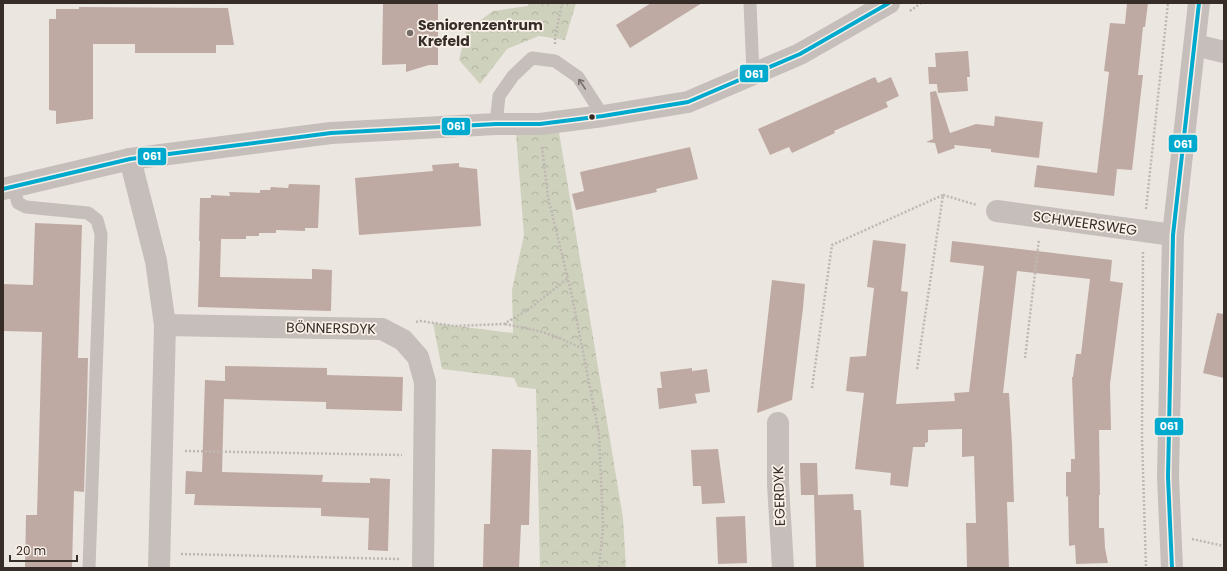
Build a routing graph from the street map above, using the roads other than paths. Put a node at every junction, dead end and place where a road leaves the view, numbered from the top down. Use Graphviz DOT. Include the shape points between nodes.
graph roads {
  1 [pos="750,3"];
  2 [pos="889,3"];
  3 [pos="1199,3"];
  4 [pos="1195,45"];
  5 [pos="1224,52"];
  6 [pos="753,74"];
  7 [pos="603,116"];
  8 [pos="496,124"];
  9 [pos="130,159"];
  10 [pos="8,187"];
  11 [pos="998,211"];
  12 [pos="1173,235"];
  13 [pos="165,326"];
  14 [pos="778,423"];
  15 [pos="159,561"];
  16 [pos="423,564"];
  17 [pos="89,568"];
  18 [pos="783,568"];
  19 [pos="1172,568"];
  1 -- 6 [label="lane"];
  2 -- 6 [label="street" via="800,54"];
  3 -- 4 [label="street"];
  4 -- 5 [label="street"];
  4 -- 12 [label="street"];
  6 -- 7 [label="street" via="688,102"];
  7 -- 8 [label="street" via="540,124"];
  7 -- 8 [label="lane, one-way" via="578,77 555,61 532,58 513,76 499,96"];
  8 -- 9 [label="street" via="331,133"];
  9 -- 10 [label="street"];
  9 -- 13 [label="street" via="156,261"];
  10 -- 17 [label="lane" via="18,203 26,207 88,213 97,220 101,234"];
  11 -- 12 [label="street, SCHWEERSWEG"];
  12 -- 19 [label="street" via="1168,477"];
  13 -- 15 [label="street"];
  13 -- 16 [label="street, BÖNNERSDYK" via="382,329 403,340 418,357 425,382"];
  14 -- 18 [label="street, EGERDYK" via="778,484"];
}
